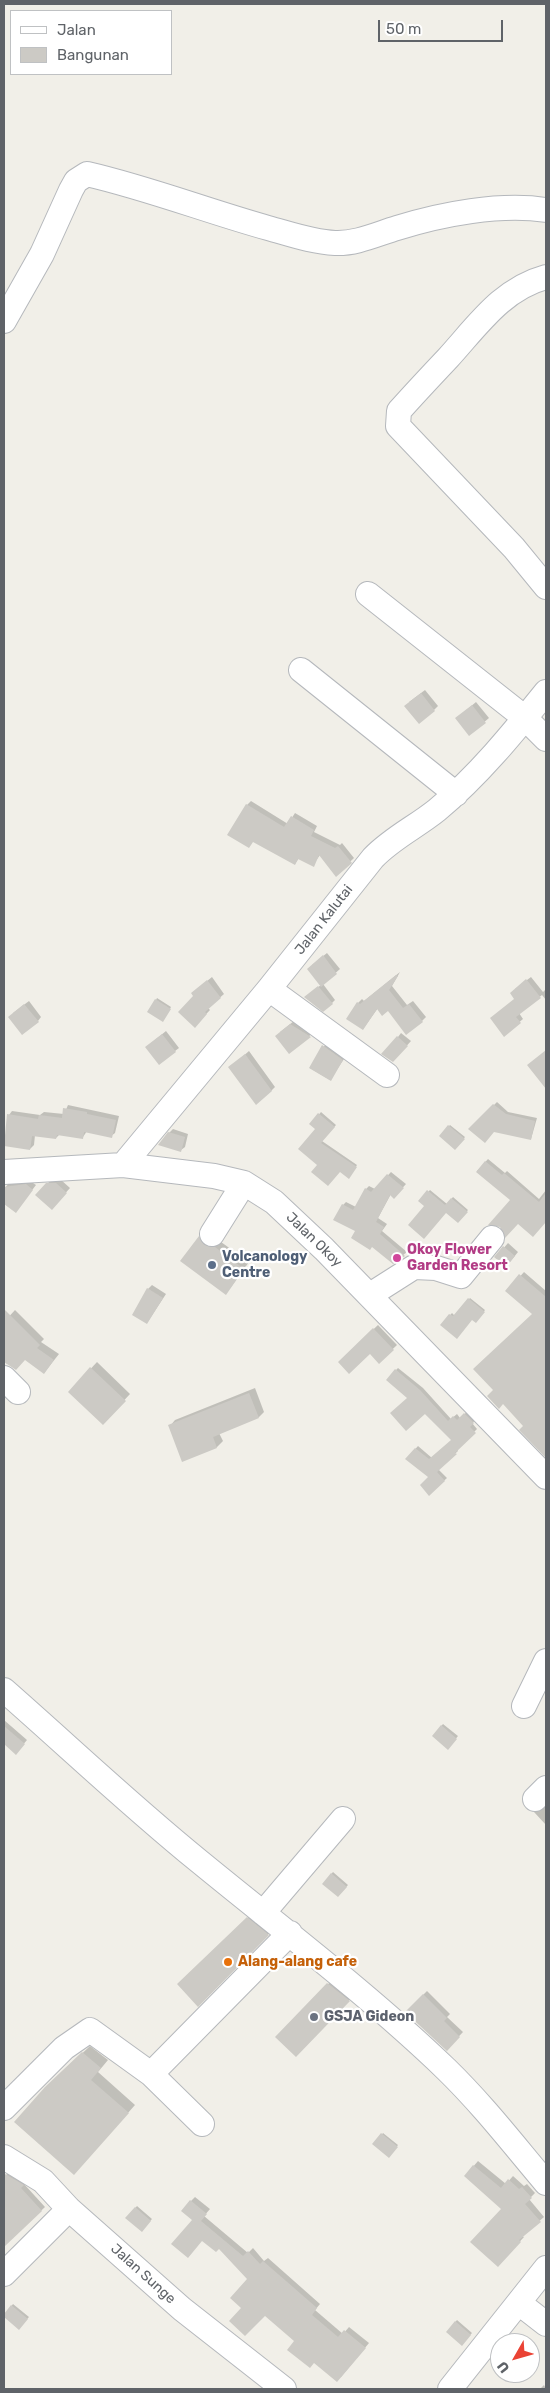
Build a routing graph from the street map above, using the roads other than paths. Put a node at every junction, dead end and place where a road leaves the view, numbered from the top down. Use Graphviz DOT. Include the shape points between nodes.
graph roads {
  1 [pos="546,210"];
  2 [pos="546,277"];
  3 [pos="4,321"];
  4 [pos="546,587"];
  5 [pos="368,594"];
  6 [pos="301,670"];
  7 [pos="546,692"];
  8 [pos="525,718"];
  9 [pos="546,739"];
  10 [pos="456,794"];
  11 [pos="270,990"];
  12 [pos="387,1075"];
  13 [pos="123,1164"];
  14 [pos="4,1172"];
  15 [pos="244,1183"];
  16 [pos="212,1234"];
  17 [pos="492,1238"];
  18 [pos="370,1296"];
  19 [pos="546,1477"];
  20 [pos="546,1661"];
  21 [pos="4,1690"];
  22 [pos="524,1706"];
  23 [pos="343,1819"];
  24 [pos="263,1913"];
  25 [pos="290,1933"];
  26 [pos="151,2074"];
  27 [pos="4,2108"];
  28 [pos="202,2124"];
  29 [pos="4,2157"];
  30 [pos="546,2183"];
  31 [pos="69,2209"];
  32 [pos="546,2268"];
  33 [pos="4,2274"];
  34 [pos="519,2303"];
  35 [pos="546,2324"];
  36 [pos="284,2389"];
  37 [pos="450,2389"];
  1 -- 3 [label="street" via="528,207 474,211 399,227 349,243 334,243 246,222 87,174 76,181 42,254"];
  2 -- 4 [label="street" via="528,282 488,312 398,411 398,426 514,548"];
  5 -- 8 [label="street"];
  6 -- 10 [label="street"];
  7 -- 8 [label="street, Jalan Kalutai"];
  8 -- 9 [label="street"];
  8 -- 10 [label="street, Jalan Kalutai"];
  10 -- 11 [label="street, Jalan Kalutai" via="384,846"];
  11 -- 12 [label="street"];
  11 -- 13 [label="street, Jalan Kalutai"];
  13 -- 14 [label="street, Jalan Okoy"];
  13 -- 15 [label="street, Jalan Okoy"];
  15 -- 16 [label="street"];
  15 -- 18 [label="street, Jalan Okoy" via="294,1219"];
  17 -- 18 [label="street" via="461,1276 436,1268 414,1267"];
  18 -- 19 [label="street, Jalan Okoy"];
  20 -- 22 [label="street"];
  21 -- 24 [label="street" via="116,1791"];
  23 -- 24 [label="street"];
  24 -- 25 [label="street"];
  25 -- 26 [label="street"];
  25 -- 30 [label="street" via="446,2070 483,2107"];
  26 -- 27 [label="street" via="94,2030 87,2030 64,2048"];
  26 -- 28 [label="street"];
  29 -- 31 [label="street, Jalan Sunge" via="42,2181"];
  31 -- 33 [label="street"];
  31 -- 36 [label="street, Jalan Sunge" via="182,2309"];
  32 -- 34 [label="street"];
  34 -- 35 [label="street"];
  34 -- 37 [label="street"];
}
